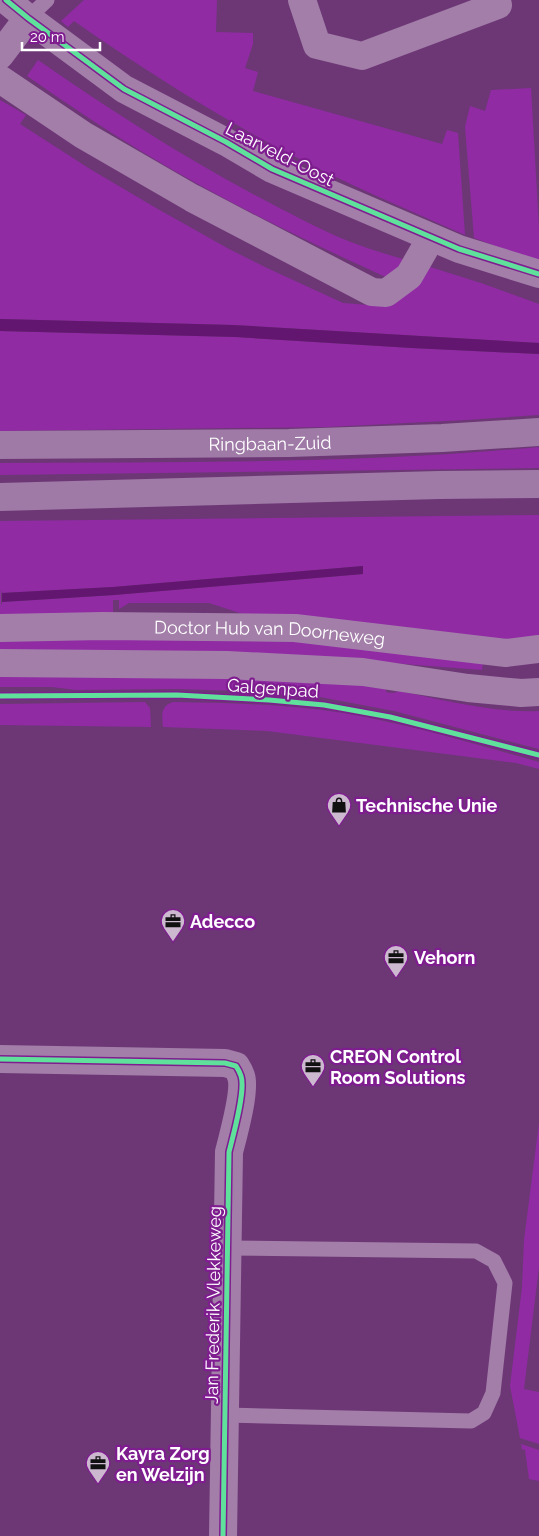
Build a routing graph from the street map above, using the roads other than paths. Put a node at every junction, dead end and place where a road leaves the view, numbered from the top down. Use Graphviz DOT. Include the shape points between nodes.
graph roads {
  1 [pos="6,0"];
  2 [pos="302,0"];
  3 [pos="496,0"];
  4 [pos="38,9"];
  5 [pos="0,55"];
  6 [pos="0,79"];
  7 [pos="429,237"];
  8 [pos="539,274"];
  9 [pos="539,432"];
  10 [pos="0,445"];
  11 [pos="539,484"];
  12 [pos="0,496"];
  13 [pos="0,628"];
  14 [pos="539,649"];
  15 [pos="0,663"];
  16 [pos="539,692"];
  17 [pos="0,1059"];
  18 [pos="228,1248"];
  19 [pos="225,1415"];
  20 [pos="223,1536"];
  1 -- 4 [label="street, Laarveld-Oost"];
  2 -- 3 [label="street" via="317,45 362,56 498,5"];
  4 -- 5 [label="street"];
  4 -- 7 [label="street, Laarveld-Oost" via="124,89 272,169"];
  6 -- 7 [label="street" via="82,135 192,198 372,292 386,293 409,276"];
  7 -- 8 [label="street, Laarveld-Oost"];
  9 -- 10 [label="main road, Ringbaan-Zuid" via="289,443"];
  11 -- 12 [label="main road"];
  13 -- 14 [label="street, Doctor Hub van Doorneweg" via="295,628 506,653"];
  15 -- 16 [label="street, Doctor Hub van Doorneweg" via="227,665 363,672 468,688"];
  17 -- 18 [label="street, Jan Frederik Vlekkeweg" via="225,1063 236,1066 242,1084 229,1152"];
  18 -- 19 [label="street, Jan Frederik Vlekkeweg"];
  18 -- 19 [label="lane" via="476,1251 494,1261 505,1283 493,1393 484,1413 471,1421"];
  19 -- 20 [label="street, Jan Frederik Vlekkeweg"];
}
